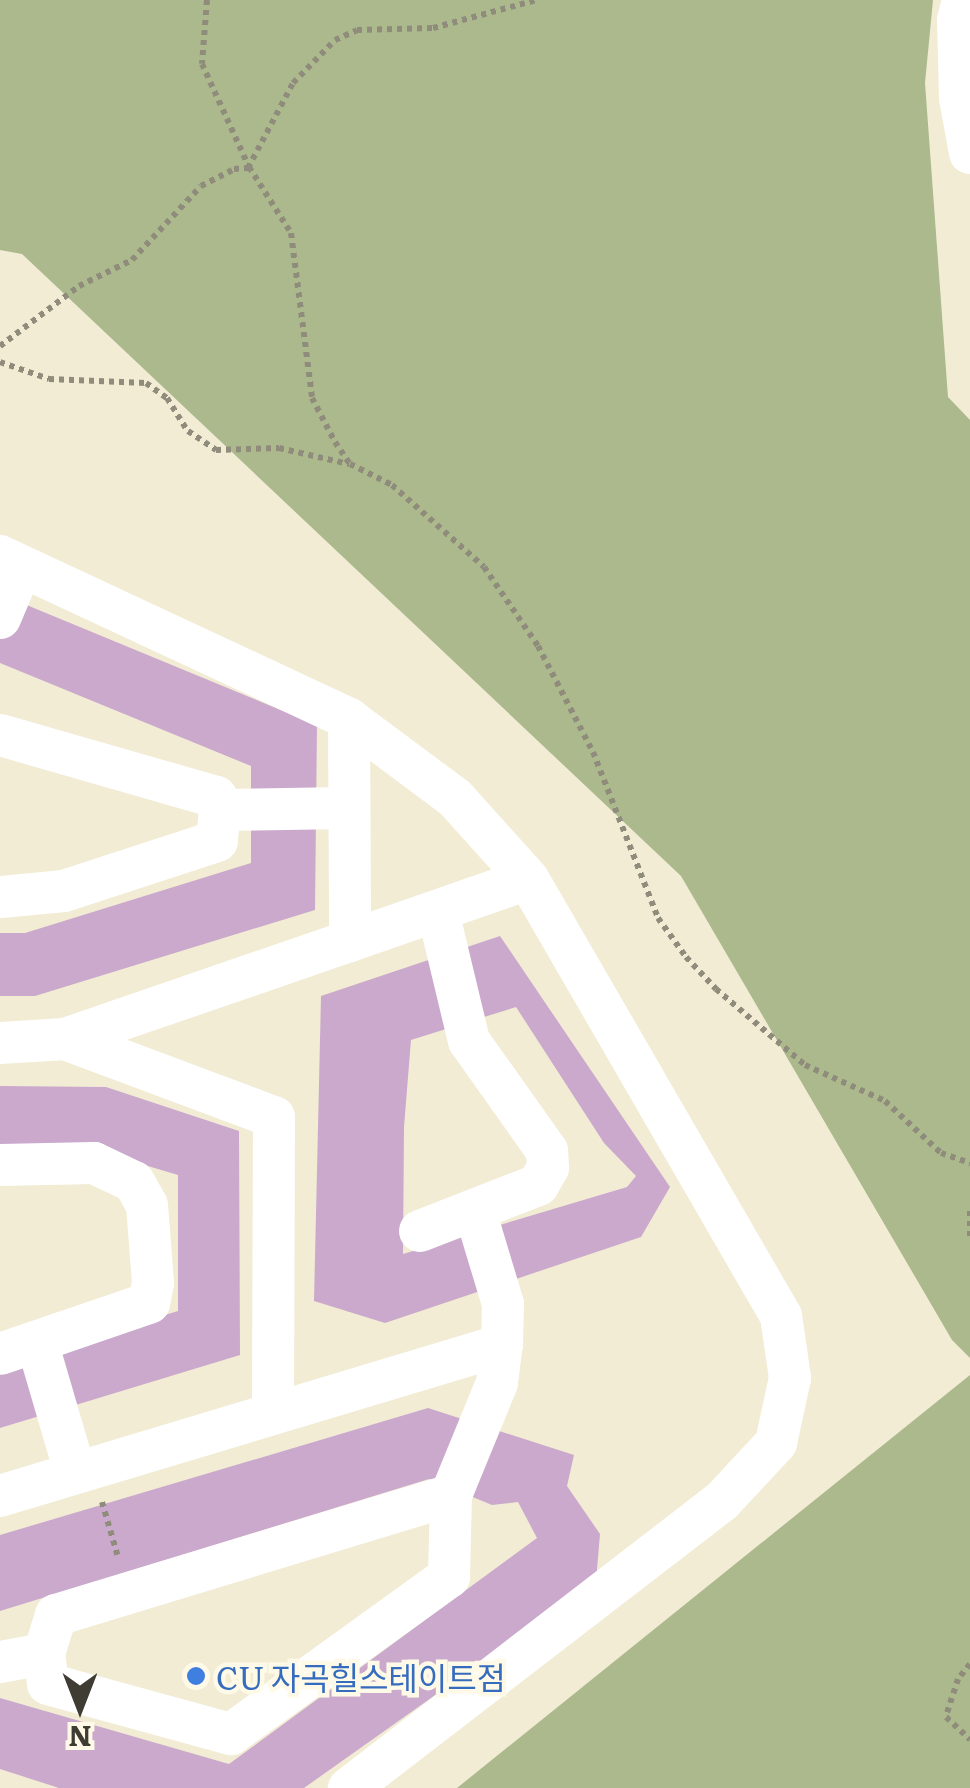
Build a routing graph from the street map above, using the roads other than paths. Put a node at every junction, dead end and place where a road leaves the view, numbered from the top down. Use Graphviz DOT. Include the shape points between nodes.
graph roads {
  1 [pos="963,0"];
  2 [pos="970,153"];
  3 [pos="11,561"];
  4 [pos="0,618"];
  5 [pos="348,720"];
  6 [pos="0,735"];
  7 [pos="347,808"];
  8 [pos="220,810"];
  9 [pos="528,878"];
  10 [pos="0,897"];
  11 [pos="438,912"];
  12 [pos="350,940"];
  13 [pos="65,1039"];
  14 [pos="0,1043"];
  15 [pos="0,1164"];
  16 [pos="475,1211"];
  17 [pos="420,1231"];
  18 [pos="502,1345"];
  19 [pos="19,1348"];
  20 [pos="273,1410"];
  21 [pos="75,1472"];
  22 [pos="451,1495"];
  23 [pos="0,1496"];
  24 [pos="44,1654"];
  25 [pos="0,1662"];
  26 [pos="349,1788"];
  1 -- 2 [label="lane" via="960,98"];
  3 -- 4 [label="lane"];
  3 -- 5 [label="lane"];
  5 -- 7 [label="lane"];
  5 -- 9 [label="lane" via="455,798"];
  6 -- 8 [label="lane" via="216,796"];
  7 -- 8 [label="lane"];
  7 -- 12 [label="lane"];
  8 -- 10 [label="lane" via="217,841 64,892"];
  9 -- 11 [label="lane"];
  9 -- 26 [label="lane" via="780,1316 790,1378 776,1444 722,1502"];
  11 -- 12 [label="lane"];
  11 -- 16 [label="lane" via="469,1041 547,1151 548,1168 538,1185"];
  12 -- 13 [label="lane"];
  13 -- 14 [label="lane"];
  13 -- 20 [label="lane" via="274,1118"];
  15 -- 19 [label="lane" via="94,1163 134,1182 146,1204 149,1303"];
  16 -- 17 [label="lane"];
  16 -- 18 [label="lane" via="503,1304"];
  18 -- 20 [label="lane"];
  18 -- 22 [label="lane" via="497,1382"];
  19 -- 21 [label="lane"];
  20 -- 21 [label="lane"];
  21 -- 23 [label="lane"];
  22 -- 24 [label="lane" via="56,1615"];
  22 -- 24 [label="lane" via="449,1577 231,1734 48,1684"];
  24 -- 25 [label="lane"];
}
